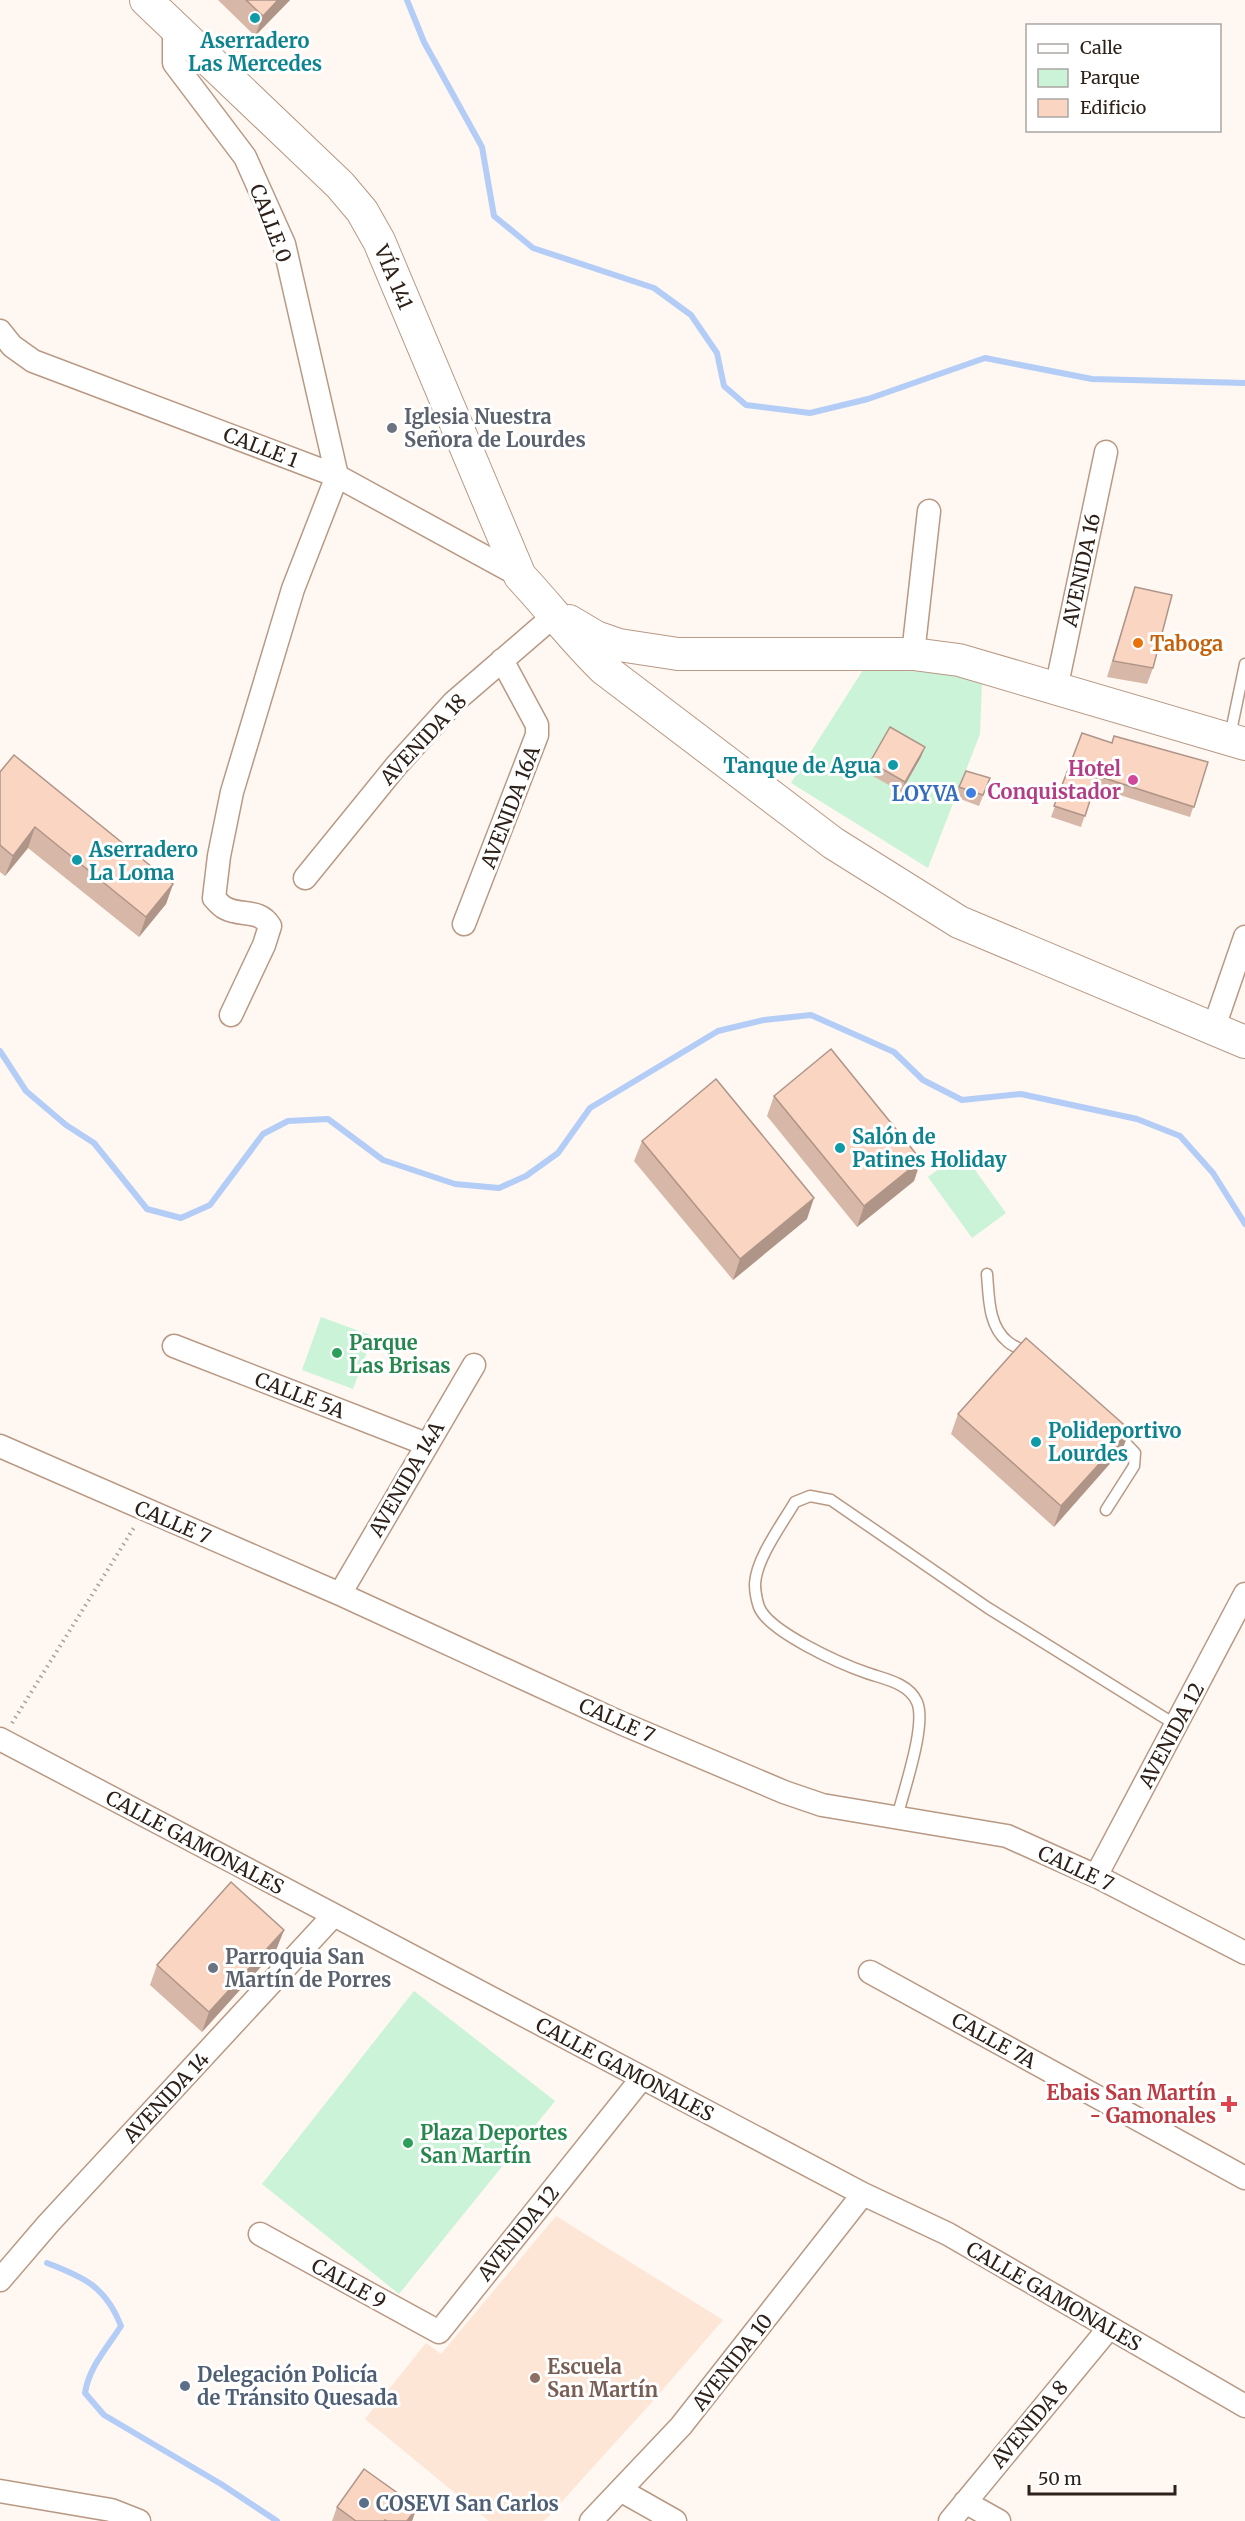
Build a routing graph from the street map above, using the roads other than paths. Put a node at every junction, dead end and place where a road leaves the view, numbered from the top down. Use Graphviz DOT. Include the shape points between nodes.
graph roads {
  1 [pos="146,0"];
  2 [pos="174,26"];
  3 [pos="0,331"];
  4 [pos="1106,452"];
  5 [pos="337,476"];
  6 [pos="928,511"];
  7 [pos="520,576"];
  8 [pos="556,614"];
  9 [pos="678,654"];
  10 [pos="913,654"];
  11 [pos="501,660"];
  12 [pos="1245,664"];
  13 [pos="1056,688"];
  14 [pos="657,709"];
  15 [pos="1237,742"];
  16 [pos="305,878"];
  17 [pos="464,924"];
  18 [pos="1245,937"];
  19 [pos="231,1015"];
  20 [pos="1213,1030"];
  21 [pos="1245,1042"];
  22 [pos="987,1274"];
  23 [pos="174,1346"];
  24 [pos="474,1365"];
  25 [pos="1041,1365"];
  26 [pos="1109,1427"];
  27 [pos="426,1444"];
  28 [pos="0,1446"];
  29 [pos="1106,1510"];
  30 [pos="340,1594"];
  31 [pos="1245,1594"];
  32 [pos="1176,1725"];
  33 [pos="1,1739"];
  34 [pos="897,1818"];
  35 [pos="1096,1876"];
  36 [pos="333,1916"];
  37 [pos="1245,1953"];
  38 [pos="870,1972"];
  39 [pos="642,2078"];
  40 [pos="1245,2178"];
  41 [pos="863,2194"];
  42 [pos="260,2234"];
  43 [pos="0,2280"];
  44 [pos="1109,2328"];
  45 [pos="439,2332"];
  46 [pos="1245,2406"];
  47 [pos="0,2491"];
  48 [pos="622,2491"];
  49 [pos="965,2502"];
  50 [pos="140,2521"];
  51 [pos="591,2521"];
  52 [pos="675,2521"];
  53 [pos="951,2521"];
  54 [pos="999,2521"];
  1 -- 2 [label="main road, VÍA 141"];
  2 -- 5 [label="street, CALLE 0" via="174,63 245,157 284,244"];
  2 -- 7 [label="main road, VÍA 141" via="340,185 362,211 379,241"];
  3 -- 5 [label="street, CALLE 1" via="12,346 33,361"];
  4 -- 13 [label="street, AVENIDA 16"];
  5 -- 7 [label="street, CALLE 1"];
  5 -- 19 [label="street" via="290,600 232,792 219,856 214,898 224,908 257,914 270,926"];
  6 -- 10 [label="street"];
  7 -- 8 [label="main road, VÍA 141"];
  8 -- 9 [label="main road" via="596,638"];
  8 -- 11 [label="street, AVENIDA 18"];
  8 -- 14 [label="main road" via="576,642 604,669"];
  9 -- 10 [label="main road"];
  9 -- 14 [label="main road" via="661,663 652,680"];
  10 -- 13 [label="main road" via="959,660"];
  11 -- 16 [label="street, AVENIDA 18" via="454,702 396,766"];
  11 -- 17 [label="street, AVENIDA 16A" via="537,725 537,735"];
  12 -- 15 [label="lane"];
  13 -- 15 [label="main road"];
  14 -- 20 [label="main road" via="833,843 959,922"];
  18 -- 20 [label="street"];
  20 -- 21 [label="main road"];
  22 -- 25 [label="lane" via="989,1309 1000,1335"];
  23 -- 27 [label="street, CALLE 5A"];
  24 -- 27 [label="street, AVENIDA 14A"];
  26 -- 29 [label="lane" via="1135,1453 1134,1466"];
  27 -- 30 [label="street, AVENIDA 14A"];
  28 -- 30 [label="street, CALLE 7"];
  30 -- 34 [label="street, CALLE 7" via="621,1723 784,1792 822,1805"];
  31 -- 32 [label="street, AVENIDA 12"];
  32 -- 34 [label="lane" via="988,1608 831,1500 810,1497 795,1502 759,1566 755,1584 759,1608 793,1637 840,1664 907,1688 917,1702 920,1726"];
  32 -- 35 [label="street, AVENIDA 12"];
  33 -- 36 [label="street, CALLE GAMONALES"];
  34 -- 35 [label="street, CALLE 7" via="1007,1836"];
  35 -- 37 [label="street, CALLE 7"];
  36 -- 39 [label="street, CALLE GAMONALES"];
  36 -- 43 [label="street, AVENIDA 14"];
  38 -- 40 [label="street, CALLE 7A"];
  39 -- 41 [label="street, CALLE GAMONALES"];
  39 -- 45 [label="street, AVENIDA 12"];
  41 -- 44 [label="street, CALLE GAMONALES" via="948,2234"];
  41 -- 48 [label="street, AVENIDA 10" via="681,2427"];
  42 -- 45 [label="street, CALLE 9"];
  44 -- 46 [label="street, CALLE GAMONALES"];
  44 -- 49 [label="street, AVENIDA 8"];
  47 -- 50 [label="street" via="111,2510"];
  48 -- 51 [label="street, AVENIDA 10"];
  48 -- 52 [label="street"];
  49 -- 53 [label="street, AVENIDA 8"];
  49 -- 54 [label="street"];
}
